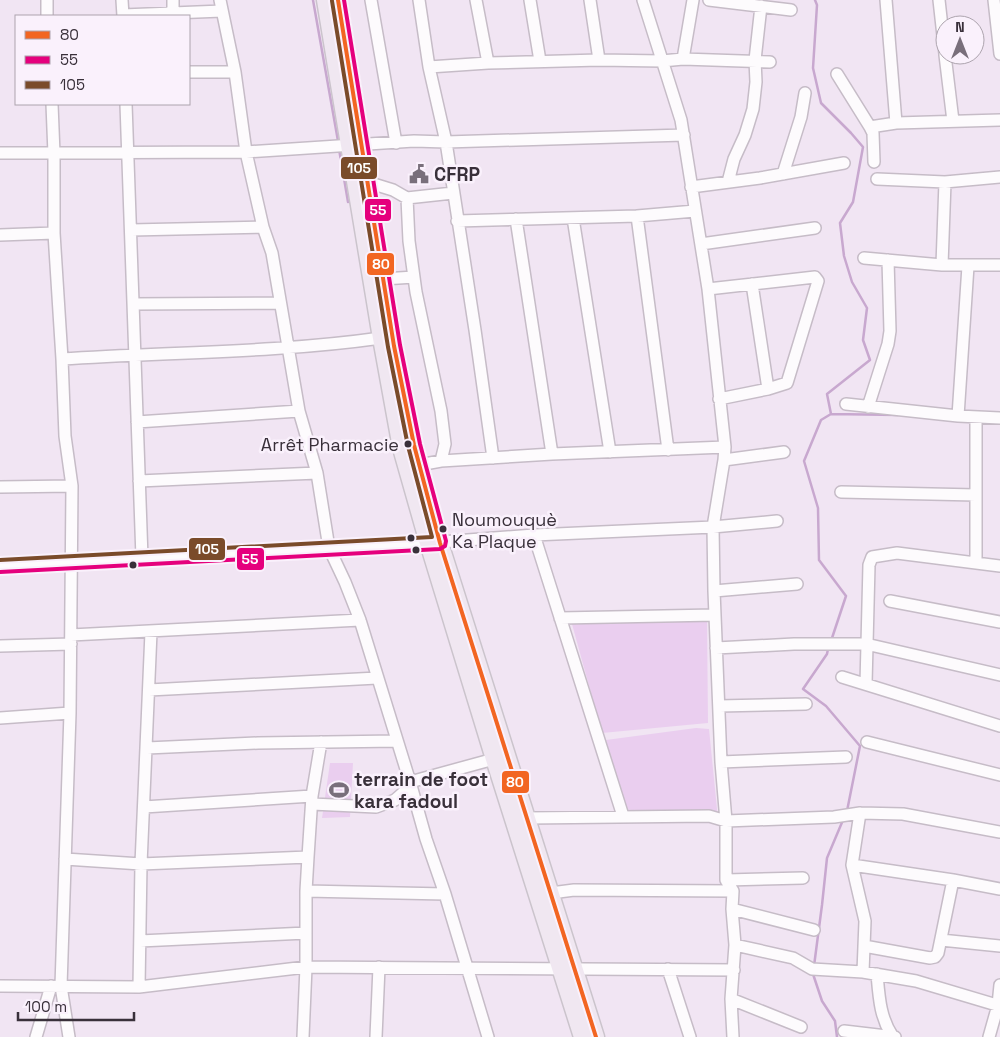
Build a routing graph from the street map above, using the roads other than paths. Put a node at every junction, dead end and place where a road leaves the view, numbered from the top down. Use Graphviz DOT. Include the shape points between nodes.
graph roads {
  1 [pos="47,0"];
  2 [pos="122,0"];
  3 [pos="172,0"];
  4 [pos="324,0"];
  5 [pos="338,0"];
  6 [pos="371,0"];
  7 [pos="419,0"];
  8 [pos="476,0"];
  9 [pos="530,0"];
  10 [pos="590,0"];
  11 [pos="643,0"];
  12 [pos="693,0"];
  13 [pos="709,0"];
  14 [pos="886,0"];
  15 [pos="939,0"];
  16 [pos="994,0"];
  17 [pos="221,6"];
  18 [pos="761,6"];
  19 [pos="791,10"];
  20 [pos="173,13"];
  21 [pos="48,15"];
  22 [pos="123,15"];
  23 [pos="941,15"];
  24 [pos="1000,54"];
  25 [pos="683,59"];
  26 [pos="598,60"];
  27 [pos="755,60"];
  28 [pos="540,61"];
  29 [pos="662,61"];
  30 [pos="770,62"];
  31 [pos="488,63"];
  32 [pos="946,65"];
  33 [pos="429,67"];
  34 [pos="190,72"];
  35 [pos="235,72"];
  36 [pos="837,74"];
  37 [pos="805,93"];
  38 [pos="52,105"];
  39 [pos="126,105"];
  40 [pos="1000,120"];
  41 [pos="953,121"];
  42 [pos="896,123"];
  43 [pos="870,127"];
  44 [pos="684,135"];
  45 [pos="446,142"];
  46 [pos="396,143"];
  47 [pos="355,146"];
  48 [pos="246,152"];
  49 [pos="128,153"];
  50 [pos="0,154"];
  51 [pos="54,154"];
  52 [pos="874,162"];
  53 [pos="844,163"];
  54 [pos="783,174"];
  55 [pos="1000,176"];
  56 [pos="877,179"];
  57 [pos="368,182"];
  58 [pos="728,182"];
  59 [pos="945,182"];
  60 [pos="691,187"];
  61 [pos="453,193"];
  62 [pos="407,198"];
  63 [pos="695,212"];
  64 [pos="636,216"];
  65 [pos="573,218"];
  66 [pos="516,219"];
  67 [pos="457,221"];
  68 [pos="264,227"];
  69 [pos="814,228"];
  70 [pos="130,230"];
  71 [pos="54,233"];
  72 [pos="0,236"];
  73 [pos="701,244"];
  74 [pos="864,258"];
  75 [pos="888,260"];
  76 [pos="942,264"];
  77 [pos="1000,265"];
  78 [pos="968,266"];
  79 [pos="414,277"];
  80 [pos="383,279"];
  81 [pos="752,284"];
  82 [pos="708,288"];
  83 [pos="280,303"];
  84 [pos="133,304"];
  85 [pos="381,338"];
  86 [pos="288,349"];
  87 [pos="135,354"];
  88 [pos="62,359"];
  89 [pos="768,389"];
  90 [pos="719,399"];
  91 [pos="846,404"];
  92 [pos="868,406"];
  93 [pos="299,411"];
  94 [pos="958,416"];
  95 [pos="976,417"];
  96 [pos="1000,418"];
  97 [pos="137,422"];
  98 [pos="724,447"];
  99 [pos="668,450"];
  100 [pos="610,452"];
  101 [pos="784,452"];
  102 [pos="552,454"];
  103 [pos="493,458"];
  104 [pos="724,460"];
  105 [pos="441,461"];
  106 [pos="419,465"];
  107 [pos="317,473"];
  108 [pos="139,481"];
  109 [pos="72,486"];
  110 [pos="0,487"];
  111 [pos="841,492"];
  112 [pos="976,496"];
  113 [pos="777,521"];
  114 [pos="713,527"];
  115 [pos="534,534"];
  116 [pos="434,543"];
  117 [pos="329,548"];
  118 [pos="142,558"];
  119 [pos="72,561"];
  120 [pos="976,563"];
  121 [pos="0,566"];
  122 [pos="1000,566"];
  123 [pos="797,584"];
  124 [pos="714,591"];
  125 [pos="890,601"];
  126 [pos="715,615"];
  127 [pos="560,618"];
  128 [pos="360,620"];
  129 [pos="1000,622"];
  130 [pos="152,632"];
  131 [pos="71,639"];
  132 [pos="866,644"];
  133 [pos="0,646"];
  134 [pos="716,648"];
  135 [pos="1000,675"];
  136 [pos="842,677"];
  137 [pos="377,678"];
  138 [pos="866,684"];
  139 [pos="149,690"];
  140 [pos="806,704"];
  141 [pos="719,706"];
  142 [pos="70,713"];
  143 [pos="0,718"];
  144 [pos="1000,726"];
  145 [pos="397,741"];
  146 [pos="321,742"];
  147 [pos="867,742"];
  148 [pos="147,748"];
  149 [pos="846,757"];
  150 [pos="494,759"];
  151 [pos="721,762"];
  152 [pos="1000,775"];
  153 [pos="411,784"];
  154 [pos="312,800"];
  155 [pos="144,807"];
  156 [pos="860,813"];
  157 [pos="623,816"];
  158 [pos="527,818"];
  159 [pos="726,821"];
  160 [pos="1000,832"];
  161 [pos="308,857"];
  162 [pos="64,859"];
  163 [pos="141,864"];
  164 [pos="852,865"];
  165 [pos="803,878"];
  166 [pos="726,880"];
  167 [pos="953,880"];
  168 [pos="1000,889"];
  169 [pos="306,891"];
  170 [pos="733,891"];
  171 [pos="550,893"];
  172 [pos="445,894"];
  173 [pos="732,908"];
  174 [pos="814,930"];
  175 [pos="306,932"];
  176 [pos="140,940"];
  177 [pos="941,940"];
  178 [pos="735,944"];
  179 [pos="864,946"];
  180 [pos="1000,946"];
  181 [pos="306,967"];
  182 [pos="379,967"];
  183 [pos="467,968"];
  184 [pos="568,968"];
  185 [pos="668,969"];
  186 [pos="734,970"];
  187 [pos="863,972"];
  188 [pos="877,974"];
  189 [pos="1000,985"];
  190 [pos="0,986"];
  191 [pos="56,986"];
  192 [pos="139,987"];
  193 [pos="731,999"];
  194 [pos="999,1006"];
  195 [pos="800,1027"];
  196 [pos="844,1031"];
  197 [pos="36,1037"];
  198 [pos="69,1037"];
  199 [pos="303,1037"];
  200 [pos="376,1037"];
  201 [pos="488,1037"];
  202 [pos="582,1037"];
  203 [pos="596,1037"];
  204 [pos="690,1037"];
  205 [pos="733,1037"];
  206 [pos="893,1037"];
  207 [pos="989,1037"];
  1 -- 21 [label="street"];
  2 -- 22 [label="street"];
  3 -- 20 [label="street"];
  4 -- 47 [label="highway"];
  5 -- 47 [label="highway"];
  6 -- 46 [label="street"];
  7 -- 33 [label="street"];
  8 -- 31 [label="street"];
  9 -- 28 [label="street"];
  10 -- 26 [label="street"];
  11 -- 29 [label="street"];
  12 -- 25 [label="street"];
  13 -- 18 [label="street"];
  14 -- 42 [label="street"];
  15 -- 23 [label="street"];
  16 -- 24 [label="street"];
  17 -- 20 [label="street"];
  17 -- 35 [label="street"];
  18 -- 19 [label="street"];
  18 -- 27 [label="street"];
  20 -- 22 [label="street"];
  25 -- 27 [label="street"];
  25 -- 29 [label="street"];
  26 -- 28 [label="street"];
  26 -- 29 [label="street"];
  27 -- 30 [label="street"];
  27 -- 58 [label="street" via="753,109"];
  28 -- 31 [label="street"];
  29 -- 44 [label="street"];
  31 -- 33 [label="street"];
  32 -- 41 [label="street"];
  33 -- 45 [label="street"];
  34 -- 35 [label="street"];
  35 -- 48 [label="street"];
  36 -- 43 [label="street"];
  37 -- 54 [label="street"];
  38 -- 51 [label="street"];
  39 -- 49 [label="street"];
  40 -- 41 [label="street"];
  41 -- 42 [label="street"];
  42 -- 43 [label="street"];
  43 -- 52 [label="street"];
  44 -- 45 [label="street"];
  44 -- 60 [label="street"];
  45 -- 46 [label="street"];
  45 -- 61 [label="street"];
  46 -- 47 [label="street"];
  47 -- 48 [label="street"];
  47 -- 57 [label="highway"];
  47 -- 85 [label="highway"];
  48 -- 49 [label="street"];
  48 -- 68 [label="street"];
  49 -- 51 [label="street"];
  49 -- 70 [label="street"];
  50 -- 51 [label="street"];
  51 -- 71 [label="street"];
  53 -- 54 [label="street"];
  54 -- 58 [label="street"];
  55 -- 59 [label="street"];
  56 -- 59 [label="street"];
  57 -- 62 [label="street"];
  57 -- 80 [label="highway"];
  58 -- 60 [label="street"];
  59 -- 76 [label="street"];
  60 -- 63 [label="street"];
  61 -- 62 [label="street"];
  61 -- 67 [label="street"];
  62 -- 79 [label="street"];
  63 -- 64 [label="street"];
  63 -- 73 [label="street"];
  64 -- 65 [label="street"];
  64 -- 99 [label="street"];
  65 -- 66 [label="street"];
  65 -- 100 [label="street"];
  66 -- 67 [label="street"];
  66 -- 102 [label="street"];
  67 -- 103 [label="street"];
  68 -- 70 [label="street"];
  68 -- 83 [label="street"];
  69 -- 73 [label="street"];
  70 -- 84 [label="street"];
  71 -- 72 [label="street"];
  71 -- 88 [label="street"];
  73 -- 82 [label="street"];
  74 -- 75 [label="street"];
  75 -- 76 [label="street"];
  75 -- 92 [label="street" via="890,331"];
  76 -- 78 [label="street"];
  77 -- 78 [label="street"];
  78 -- 94 [label="street"];
  79 -- 80 [label="street"];
  79 -- 105 [label="street" via="441,411 445,444"];
  80 -- 106 [label="highway"];
  81 -- 82 [label="street"];
  81 -- 89 [label="street"];
  81 -- 89 [label="street" via="815,277 818,281 787,383"];
  82 -- 90 [label="street"];
  83 -- 84 [label="street"];
  83 -- 86 [label="street"];
  84 -- 87 [label="street"];
  85 -- 86 [label="street"];
  85 -- 116 [label="highway" via="401,448"];
  86 -- 87 [label="street"];
  86 -- 93 [label="street"];
  87 -- 88 [label="street"];
  87 -- 97 [label="street"];
  88 -- 109 [label="street" via="65,436"];
  89 -- 90 [label="street"];
  90 -- 98 [label="street"];
  91 -- 92 [label="street"];
  92 -- 94 [label="street"];
  93 -- 97 [label="street"];
  93 -- 107 [label="street"];
  94 -- 95 [label="street"];
  95 -- 96 [label="street"];
  95 -- 112 [label="street"];
  97 -- 108 [label="street"];
  98 -- 99 [label="street"];
  98 -- 104 [label="street"];
  99 -- 100 [label="street"];
  100 -- 102 [label="street"];
  101 -- 104 [label="street"];
  102 -- 103 [label="street"];
  103 -- 105 [label="street"];
  104 -- 114 [label="street"];
  105 -- 106 [label="street"];
  106 -- 116 [label="highway"];
  107 -- 108 [label="street"];
  107 -- 117 [label="street"];
  108 -- 118 [label="street"];
  109 -- 110 [label="street"];
  109 -- 119 [label="street"];
  111 -- 112 [label="street"];
  112 -- 120 [label="street"];
  113 -- 114 [label="street"];
  114 -- 115 [label="street"];
  114 -- 124 [label="street"];
  115 -- 116 [label="street"];
  115 -- 127 [label="street"];
  116 -- 117 [label="street"];
  116 -- 150 [label="highway"];
  116 -- 158 [label="highway"];
  117 -- 118 [label="street"];
  117 -- 128 [label="street"];
  118 -- 119 [label="street"];
  119 -- 121 [label="street"];
  119 -- 131 [label="street"];
  120 -- 122 [label="street"];
  120 -- 132 [label="street" via="897,553 872,556"];
  123 -- 124 [label="street"];
  124 -- 126 [label="street"];
  125 -- 129 [label="street"];
  126 -- 127 [label="street"];
  126 -- 134 [label="street"];
  127 -- 157 [label="street"];
  128 -- 130 [label="street"];
  128 -- 137 [label="street"];
  130 -- 131 [label="street"];
  130 -- 139 [label="street"];
  131 -- 133 [label="street"];
  131 -- 142 [label="street"];
  132 -- 134 [label="street"];
  132 -- 135 [label="street"];
  132 -- 138 [label="street"];
  134 -- 141 [label="street"];
  136 -- 138 [label="street"];
  137 -- 139 [label="street"];
  137 -- 145 [label="street"];
  138 -- 144 [label="street"];
  139 -- 148 [label="street"];
  140 -- 141 [label="street"];
  141 -- 151 [label="street"];
  142 -- 143 [label="street"];
  142 -- 162 [label="street"];
  145 -- 146 [label="street"];
  145 -- 153 [label="street"];
  146 -- 148 [label="street"];
  146 -- 154 [label="street"];
  147 -- 152 [label="street"];
  148 -- 155 [label="street"];
  149 -- 151 [label="street"];
  150 -- 153 [label="street"];
  150 -- 184 [label="highway"];
  151 -- 159 [label="street"];
  153 -- 154 [label="street" via="394,800 376,807"];
  153 -- 172 [label="street"];
  154 -- 155 [label="street"];
  154 -- 161 [label="street"];
  155 -- 163 [label="street"];
  156 -- 159 [label="street"];
  156 -- 160 [label="street" via="903,814"];
  156 -- 164 [label="street"];
  157 -- 158 [label="street"];
  157 -- 159 [label="street" via="709,816"];
  158 -- 171 [label="highway"];
  159 -- 166 [label="street"];
  161 -- 163 [label="street"];
  161 -- 169 [label="street"];
  162 -- 163 [label="street"];
  162 -- 191 [label="street"];
  163 -- 176 [label="street"];
  164 -- 167 [label="street"];
  164 -- 179 [label="street" via="865,921"];
  165 -- 166 [label="street"];
  166 -- 170 [label="street"];
  167 -- 168 [label="street"];
  167 -- 177 [label="street"];
  169 -- 172 [label="street"];
  169 -- 175 [label="street"];
  170 -- 171 [label="street" via="574,890"];
  170 -- 173 [label="street"];
  171 -- 184 [label="highway"];
  172 -- 183 [label="street"];
  173 -- 174 [label="street"];
  173 -- 178 [label="street"];
  175 -- 176 [label="street"];
  175 -- 181 [label="street"];
  176 -- 192 [label="street"];
  177 -- 179 [label="street" via="938,953 930,958"];
  177 -- 180 [label="street"];
  178 -- 186 [label="street"];
  178 -- 187 [label="street" via="793,958 815,969"];
  179 -- 187 [label="street"];
  181 -- 182 [label="street"];
  181 -- 192 [label="street"];
  181 -- 199 [label="street"];
  182 -- 183 [label="street"];
  182 -- 200 [label="street"];
  183 -- 184 [label="street"];
  183 -- 201 [label="street"];
  184 -- 185 [label="street"];
  184 -- 202 [label="highway"];
  184 -- 203 [label="highway"];
  185 -- 186 [label="street"];
  185 -- 204 [label="street"];
  186 -- 193 [label="street"];
  187 -- 188 [label="street"];
  188 -- 194 [label="street" via="916,981"];
  188 -- 206 [label="street" via="880,1007 886,1028"];
  189 -- 194 [label="street"];
  190 -- 191 [label="street"];
  191 -- 192 [label="street"];
  191 -- 197 [label="street"];
  191 -- 198 [label="street"];
  193 -- 195 [label="street"];
  193 -- 205 [label="street"];
  194 -- 207 [label="street"];
  196 -- 206 [label="street"];
}
